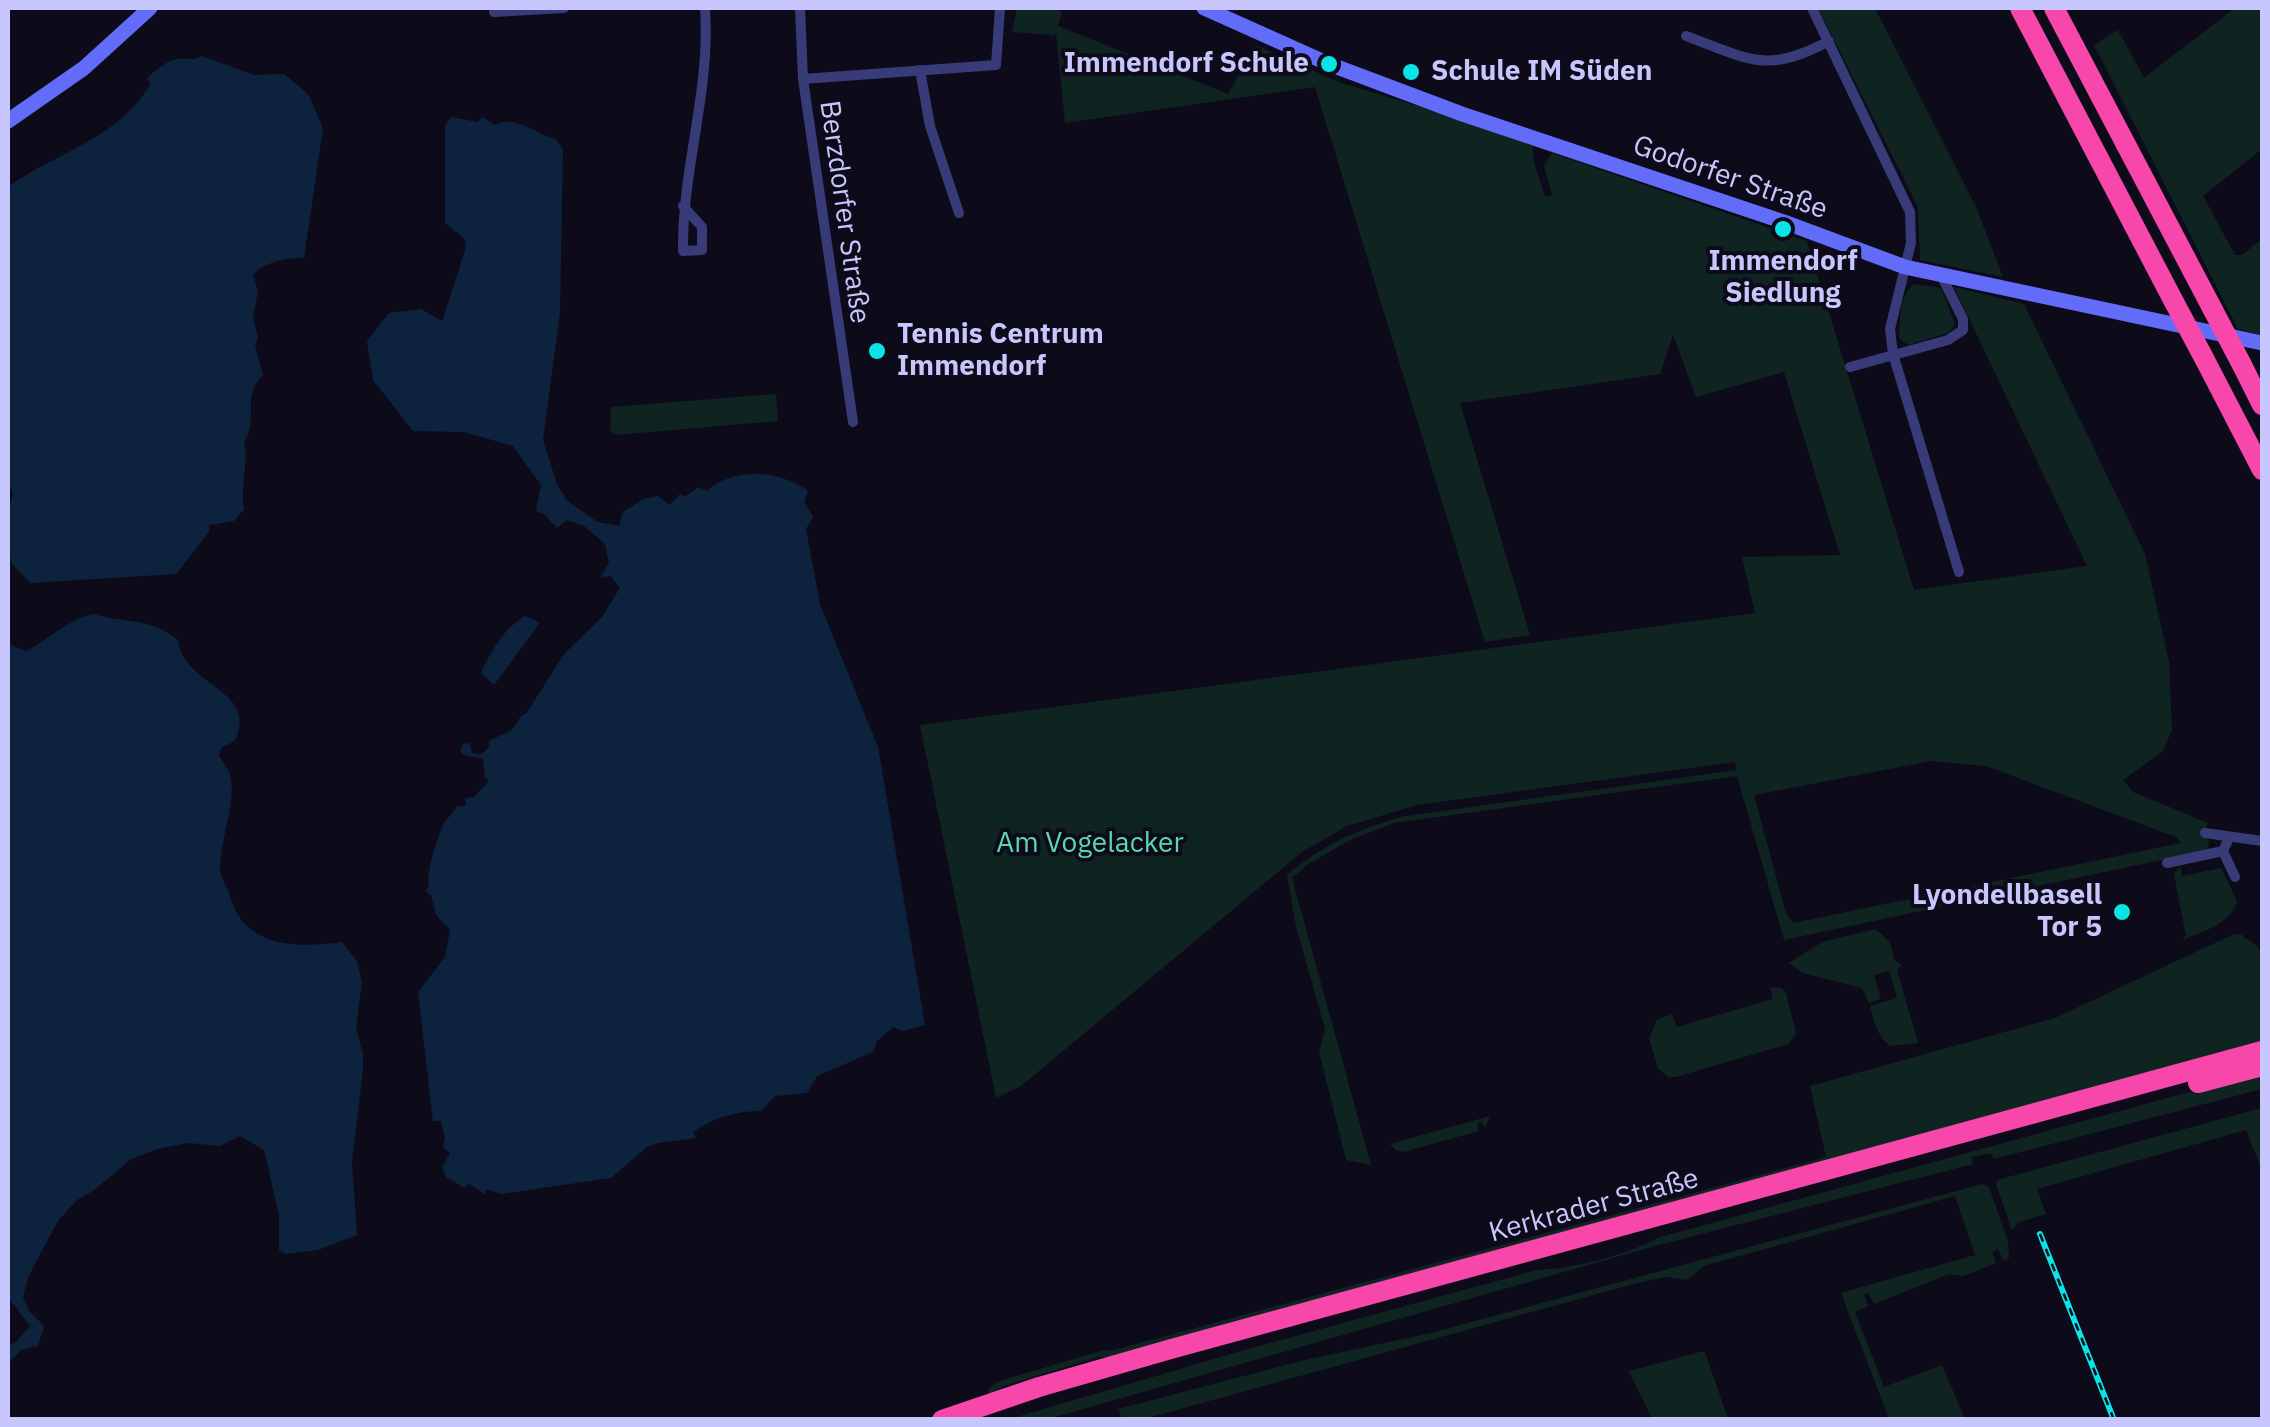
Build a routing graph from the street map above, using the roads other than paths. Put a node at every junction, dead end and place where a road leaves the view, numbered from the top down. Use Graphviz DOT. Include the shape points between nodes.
graph roads {
  1 [pos="150,8"];
  2 [pos="564,8"];
  3 [pos="706,8"];
  4 [pos="800,8"];
  5 [pos="1000,8"];
  6 [pos="1204,8"];
  7 [pos="1812,8"];
  8 [pos="2020,8"];
  9 [pos="2054,8"];
  10 [pos="494,12"];
  11 [pos="1686,36"];
  12 [pos="1829,42"];
  13 [pos="920,70"];
  14 [pos="803,79"];
  15 [pos="8,120"];
  16 [pos="682,206"];
  17 [pos="959,213"];
  18 [pos="1905,267"];
  19 [pos="1941,275"];
  20 [pos="2260,342"];
  21 [pos="1893,354"];
  22 [pos="1850,367"];
  23 [pos="2262,404"];
  24 [pos="853,422"];
  25 [pos="2262,470"];
  26 [pos="1959,572"];
  27 [pos="2205,833"];
  28 [pos="2229,838"];
  29 [pos="2262,841"];
  30 [pos="2223,851"];
  31 [pos="2168,862"];
  32 [pos="2234,876"];
  33 [pos="2262,1050"];
  34 [pos="2262,1064"];
  35 [pos="942,1420"];
  36 [pos="985,1420"];
  1 -- 15 [label="street" via="84,68"];
  2 -- 10 [label="street"];
  3 -- 16 [label="street" via="708,50"];
  4 -- 14 [label="street, Berzdorfer Straße"];
  5 -- 13 [label="street" via="996,65"];
  6 -- 18 [label="street, Godorfer Straße" via="1462,114"];
  7 -- 12 [label="street"];
  8 -- 25 [label="highway, bridge"];
  9 -- 23 [label="highway, bridge"];
  11 -- 12 [label="street" via="1769,63"];
  12 -- 18 [label="street" via="1908,202"];
  13 -- 14 [label="street"];
  13 -- 17 [label="street" via="930,126"];
  14 -- 24 [label="street, Berzdorfer Straße"];
  18 -- 19 [label="street, Godorfer Straße"];
  18 -- 21 [label="street" via="1890,329"];
  19 -- 20 [label="street, Godorfer Straße"];
  19 -- 21 [label="street" via="1963,330"];
  21 -- 22 [label="street"];
  21 -- 26 [label="street"];
  27 -- 28 [label="street"];
  28 -- 29 [label="street"];
  28 -- 30 [label="street"];
  30 -- 31 [label="street"];
  30 -- 32 [label="street"];
  33 -- 35 [label="highway, Kerkrader Straße" via="1171,1349"];
  34 -- 36 [label="highway, Kerkrader Straße" via="1166,1363"];
}
